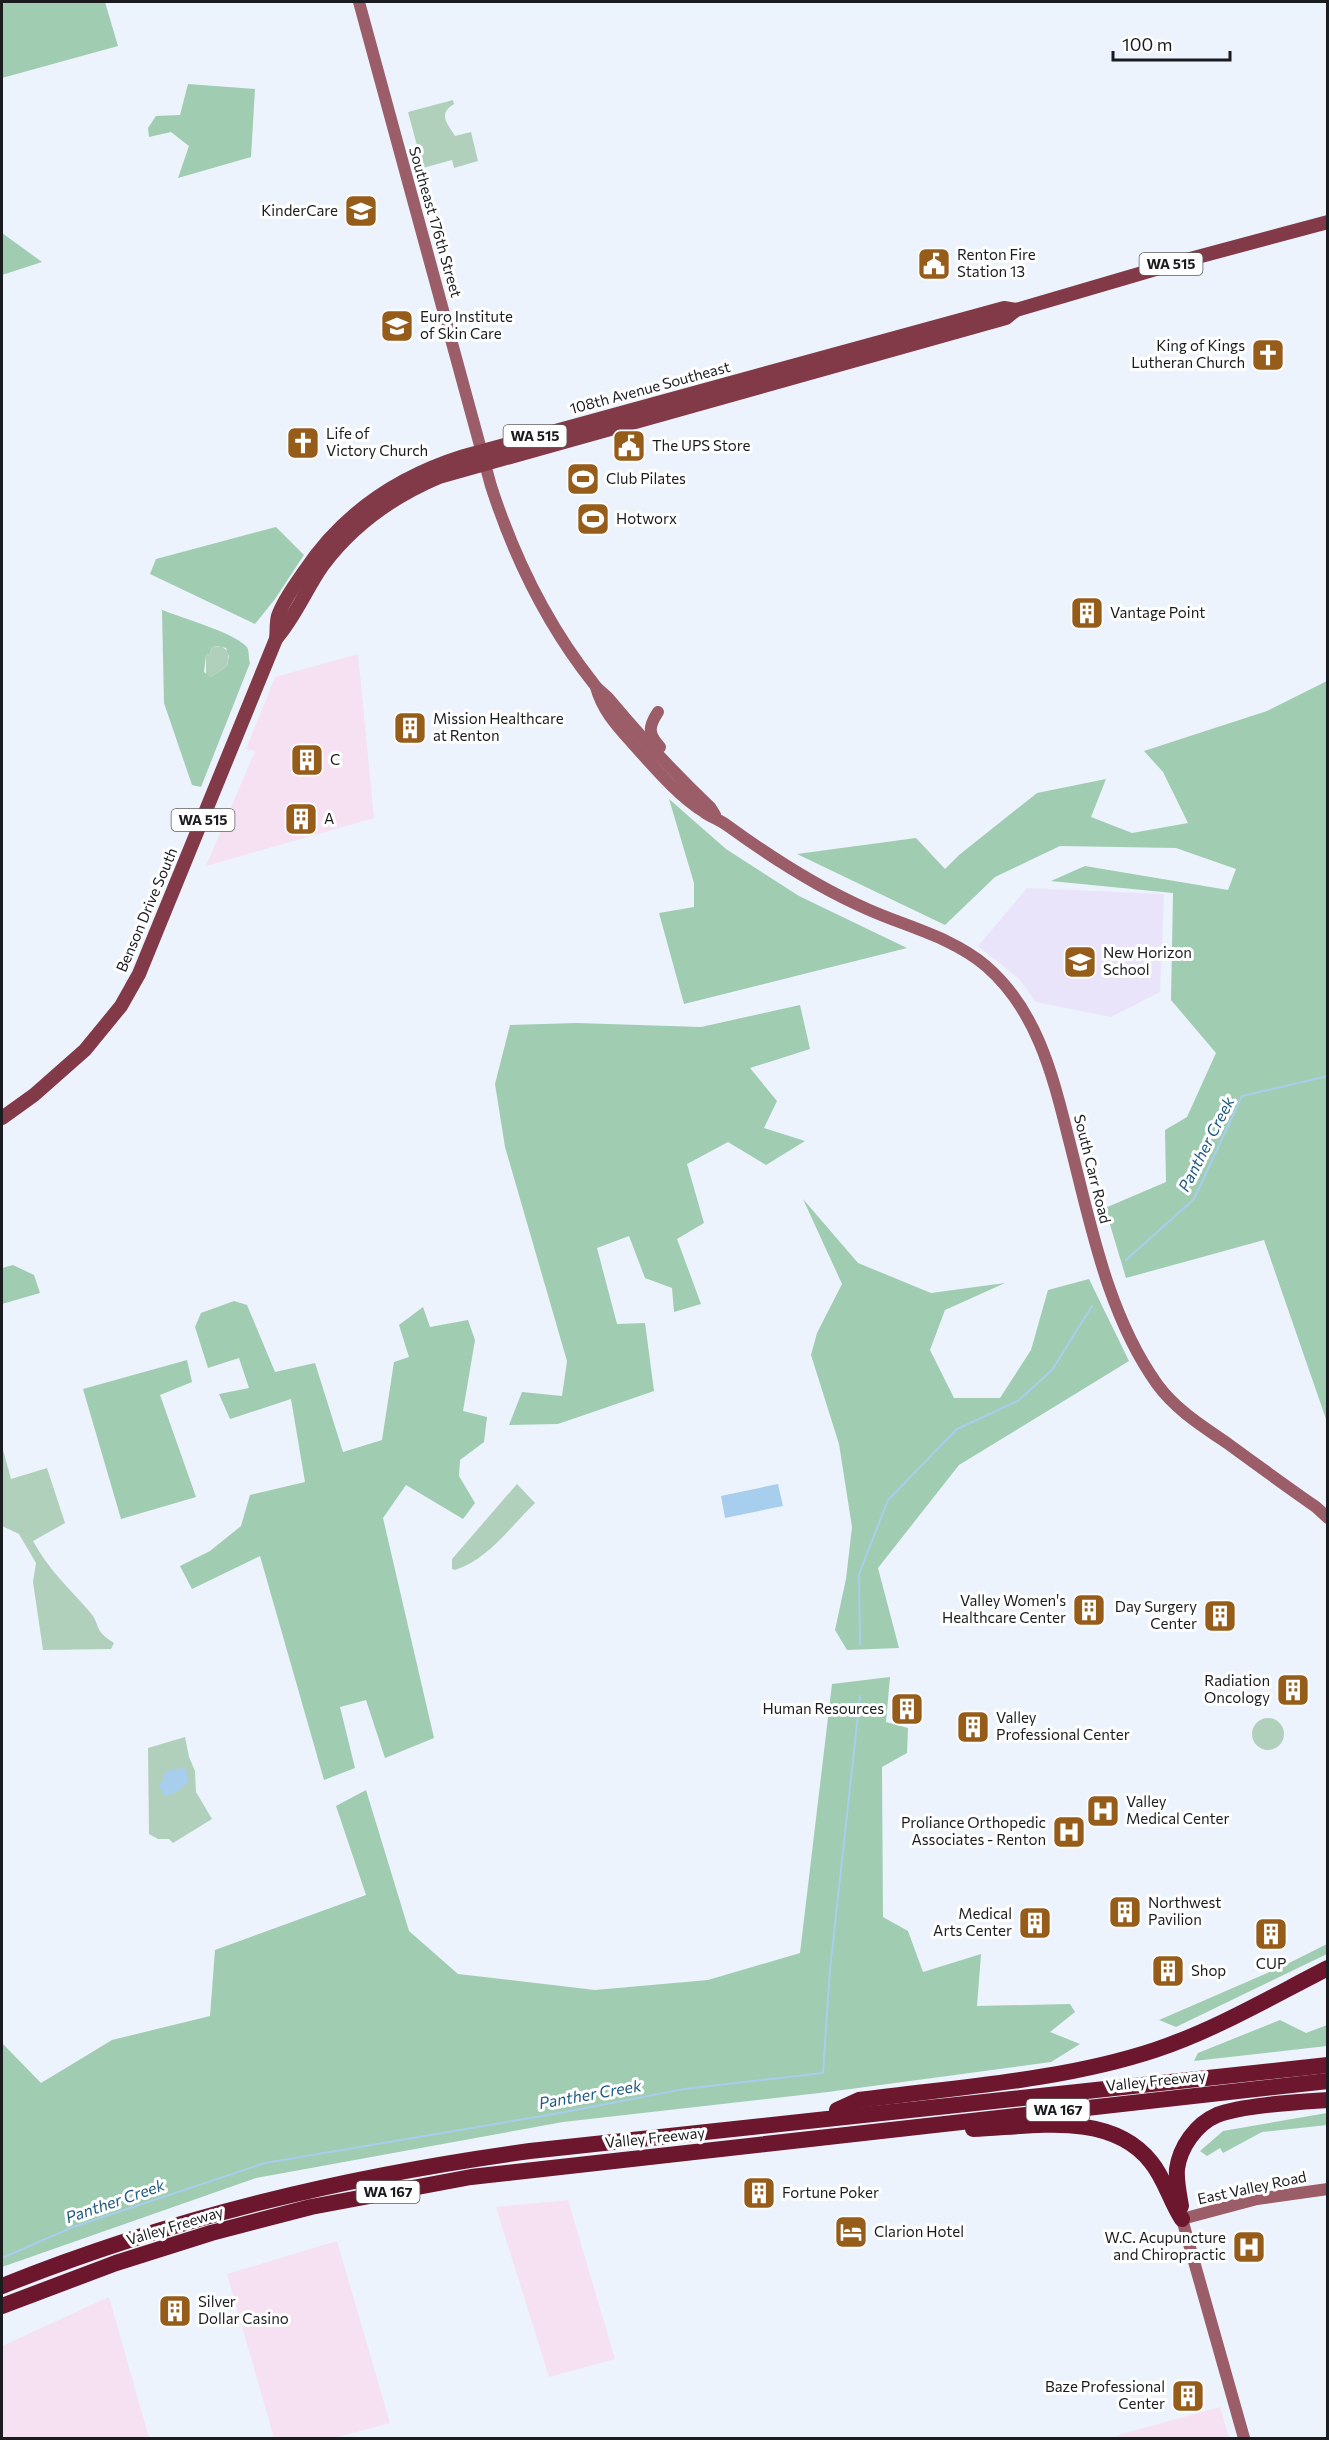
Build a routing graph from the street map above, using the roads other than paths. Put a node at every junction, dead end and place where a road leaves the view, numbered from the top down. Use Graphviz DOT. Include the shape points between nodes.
graph roads {
  1 [pos="359,2"];
  2 [pos="1328,222"];
  3 [pos="1016,310"];
  4 [pos="771,372"];
  5 [pos="718,399"];
  6 [pos="483,457"];
  7 [pos="276,639"];
  8 [pos="597,691"];
  9 [pos="658,712"];
  10 [pos="674,771"];
  11 [pos="716,816"];
  12 [pos="2,1118"];
  13 [pos="1328,1518"];
  14 [pos="1328,1968"];
  15 [pos="1328,2059"];
  16 [pos="1328,2065"];
  17 [pos="1328,2081"];
  18 [pos="1328,2100"];
  19 [pos="837,2110"];
  20 [pos="788,2142"];
  21 [pos="1328,2189"];
  22 [pos="1182,2219"];
  23 [pos="2,2279"];
  24 [pos="2,2286"];
  25 [pos="2,2306"];
  26 [pos="1244,2439"];
  1 -- 6 [label="main road, Southeast 176th Street"];
  2 -- 3 [label="main road, 108th Avenue Southeast / WA 515"];
  3 -- 4 [label="main road, 108th Avenue Southeast / WA 515" via="1004,308"];
  3 -- 5 [label="main road, 108th Avenue Southeast / WA 515" via="1006,318"];
  4 -- 5 [label="main road" via="759,380 722,391"];
  4 -- 6 [label="main road, 108th Avenue Southeast / WA 515"];
  5 -- 6 [label="main road, 108th Avenue Southeast / WA 515"];
  6 -- 7 [label="main road, 108th Avenue Southeast / WA 515" via="432,466 412,475 347,519 296,584 278,616"];
  6 -- 8 [label="main road, Southeast 176th Street" via="501,516 527,578"];
  7 -- 12 [label="main road, Benson Drive South / WA 515" via="139,974 121,1006 85,1050"];
  8 -- 10 [label="main road" via="607,696"];
  8 -- 11 [label="main road" via="614,722 648,761 706,814"];
  9 -- 10 [label="main road" via="651,722 651,737 667,755"];
  10 -- 11 [label="main road"];
  11 -- 13 [label="main road, South Carr Road" via="795,872 868,909 952,944 985,966 1007,988 1028,1017 1048,1060 1105,1274 1145,1365 1158,1385 1196,1421"];
  14 -- 19 [label="highway" via="1181,2041 1130,2058 1058,2074 859,2100"];
  15 -- 19 [label="highway, Valley Freeway / WA 167"];
  16 -- 24 [label="highway" via="440,2163 213,2213"];
  17 -- 20 [label="highway, Valley Freeway / WA 167"];
  18 -- 22 [label="highway" via="1237,2110 1215,2116 1199,2127 1183,2151 1177,2170"];
  19 -- 23 [label="highway, Valley Freeway / WA 167" via="494,2149 364,2170 207,2208"];
  20 -- 22 [label="highway" via="823,2145 956,2130 1066,2125 1089,2128 1112,2133 1143,2153"];
  20 -- 25 [label="highway, Valley Freeway / WA 167" via="471,2177 362,2197 211,2233 116,2263"];
  21 -- 22 [label="main road, East Valley Road" via="1257,2199"];
  22 -- 26 [label="main road"];
}
